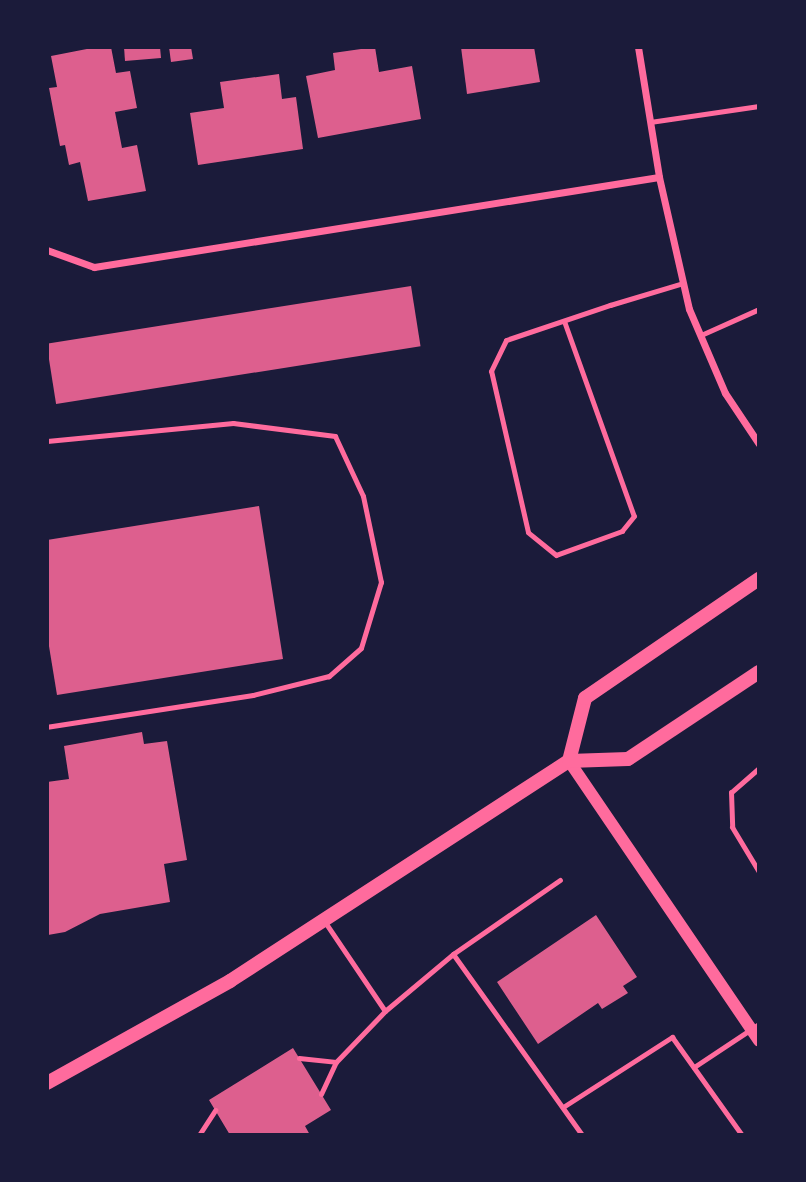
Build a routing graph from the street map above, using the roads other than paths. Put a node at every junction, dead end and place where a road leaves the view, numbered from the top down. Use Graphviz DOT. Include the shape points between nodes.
graph roads {
  1 [pos="638,47"];
  2 [pos="759,106"];
  3 [pos="650,121"];
  4 [pos="659,177"];
  5 [pos="47,250"];
  6 [pos="683,283"];
  7 [pos="759,309"];
  8 [pos="564,321"];
  9 [pos="701,335"];
  10 [pos="47,441"];
  11 [pos="759,444"];
  12 [pos="759,579"];
  13 [pos="759,672"];
  14 [pos="47,727"];
  15 [pos="569,761"];
  16 [pos="759,768"];
  17 [pos="759,872"];
  18 [pos="560,880"];
  19 [pos="325,922"];
  20 [pos="453,954"];
  21 [pos="384,1011"];
  22 [pos="755,1027"];
  23 [pos="759,1041"];
  24 [pos="299,1058"];
  25 [pos="336,1062"];
  26 [pos="694,1067"];
  27 [pos="47,1083"];
  28 [pos="321,1094"];
  29 [pos="563,1107"];
  30 [pos="215,1110"];
  31 [pos="199,1135"];
  32 [pos="582,1135"];
  33 [pos="742,1135"];
  1 -- 3 [label="street"];
  2 -- 3 [label="lane"];
  3 -- 4 [label="street"];
  4 -- 5 [label="street" via="94,267"];
  4 -- 6 [label="street"];
  6 -- 8 [label="lane"];
  6 -- 9 [label="street"];
  7 -- 9 [label="lane"];
  8 -- 8 [label="lane" via="506,340 491,371 528,532 556,555 622,531 634,516"];
  9 -- 11 [label="street" via="726,393"];
  10 -- 14 [label="lane" via="233,423 335,436 363,496 381,582 361,648 330,676 253,695"];
  12 -- 15 [label="main road" via="585,698"];
  13 -- 15 [label="main road" via="628,758"];
  15 -- 19 [label="main road"];
  15 -- 22 [label="street"];
  16 -- 17 [label="lane" via="731,792 732,827"];
  18 -- 20 [label="lane"];
  19 -- 21 [label="lane"];
  19 -- 27 [label="main road"];
  20 -- 21 [label="lane"];
  20 -- 29 [label="lane"];
  21 -- 25 [label="lane"];
  22 -- 23 [label="street"];
  22 -- 26 [label="lane"];
  24 -- 25 [label="lane"];
  25 -- 28 [label="lane"];
  26 -- 29 [label="lane" via="672,1037"];
  26 -- 33 [label="lane"];
  29 -- 32 [label="lane"];
  30 -- 31 [label="lane"];
}
